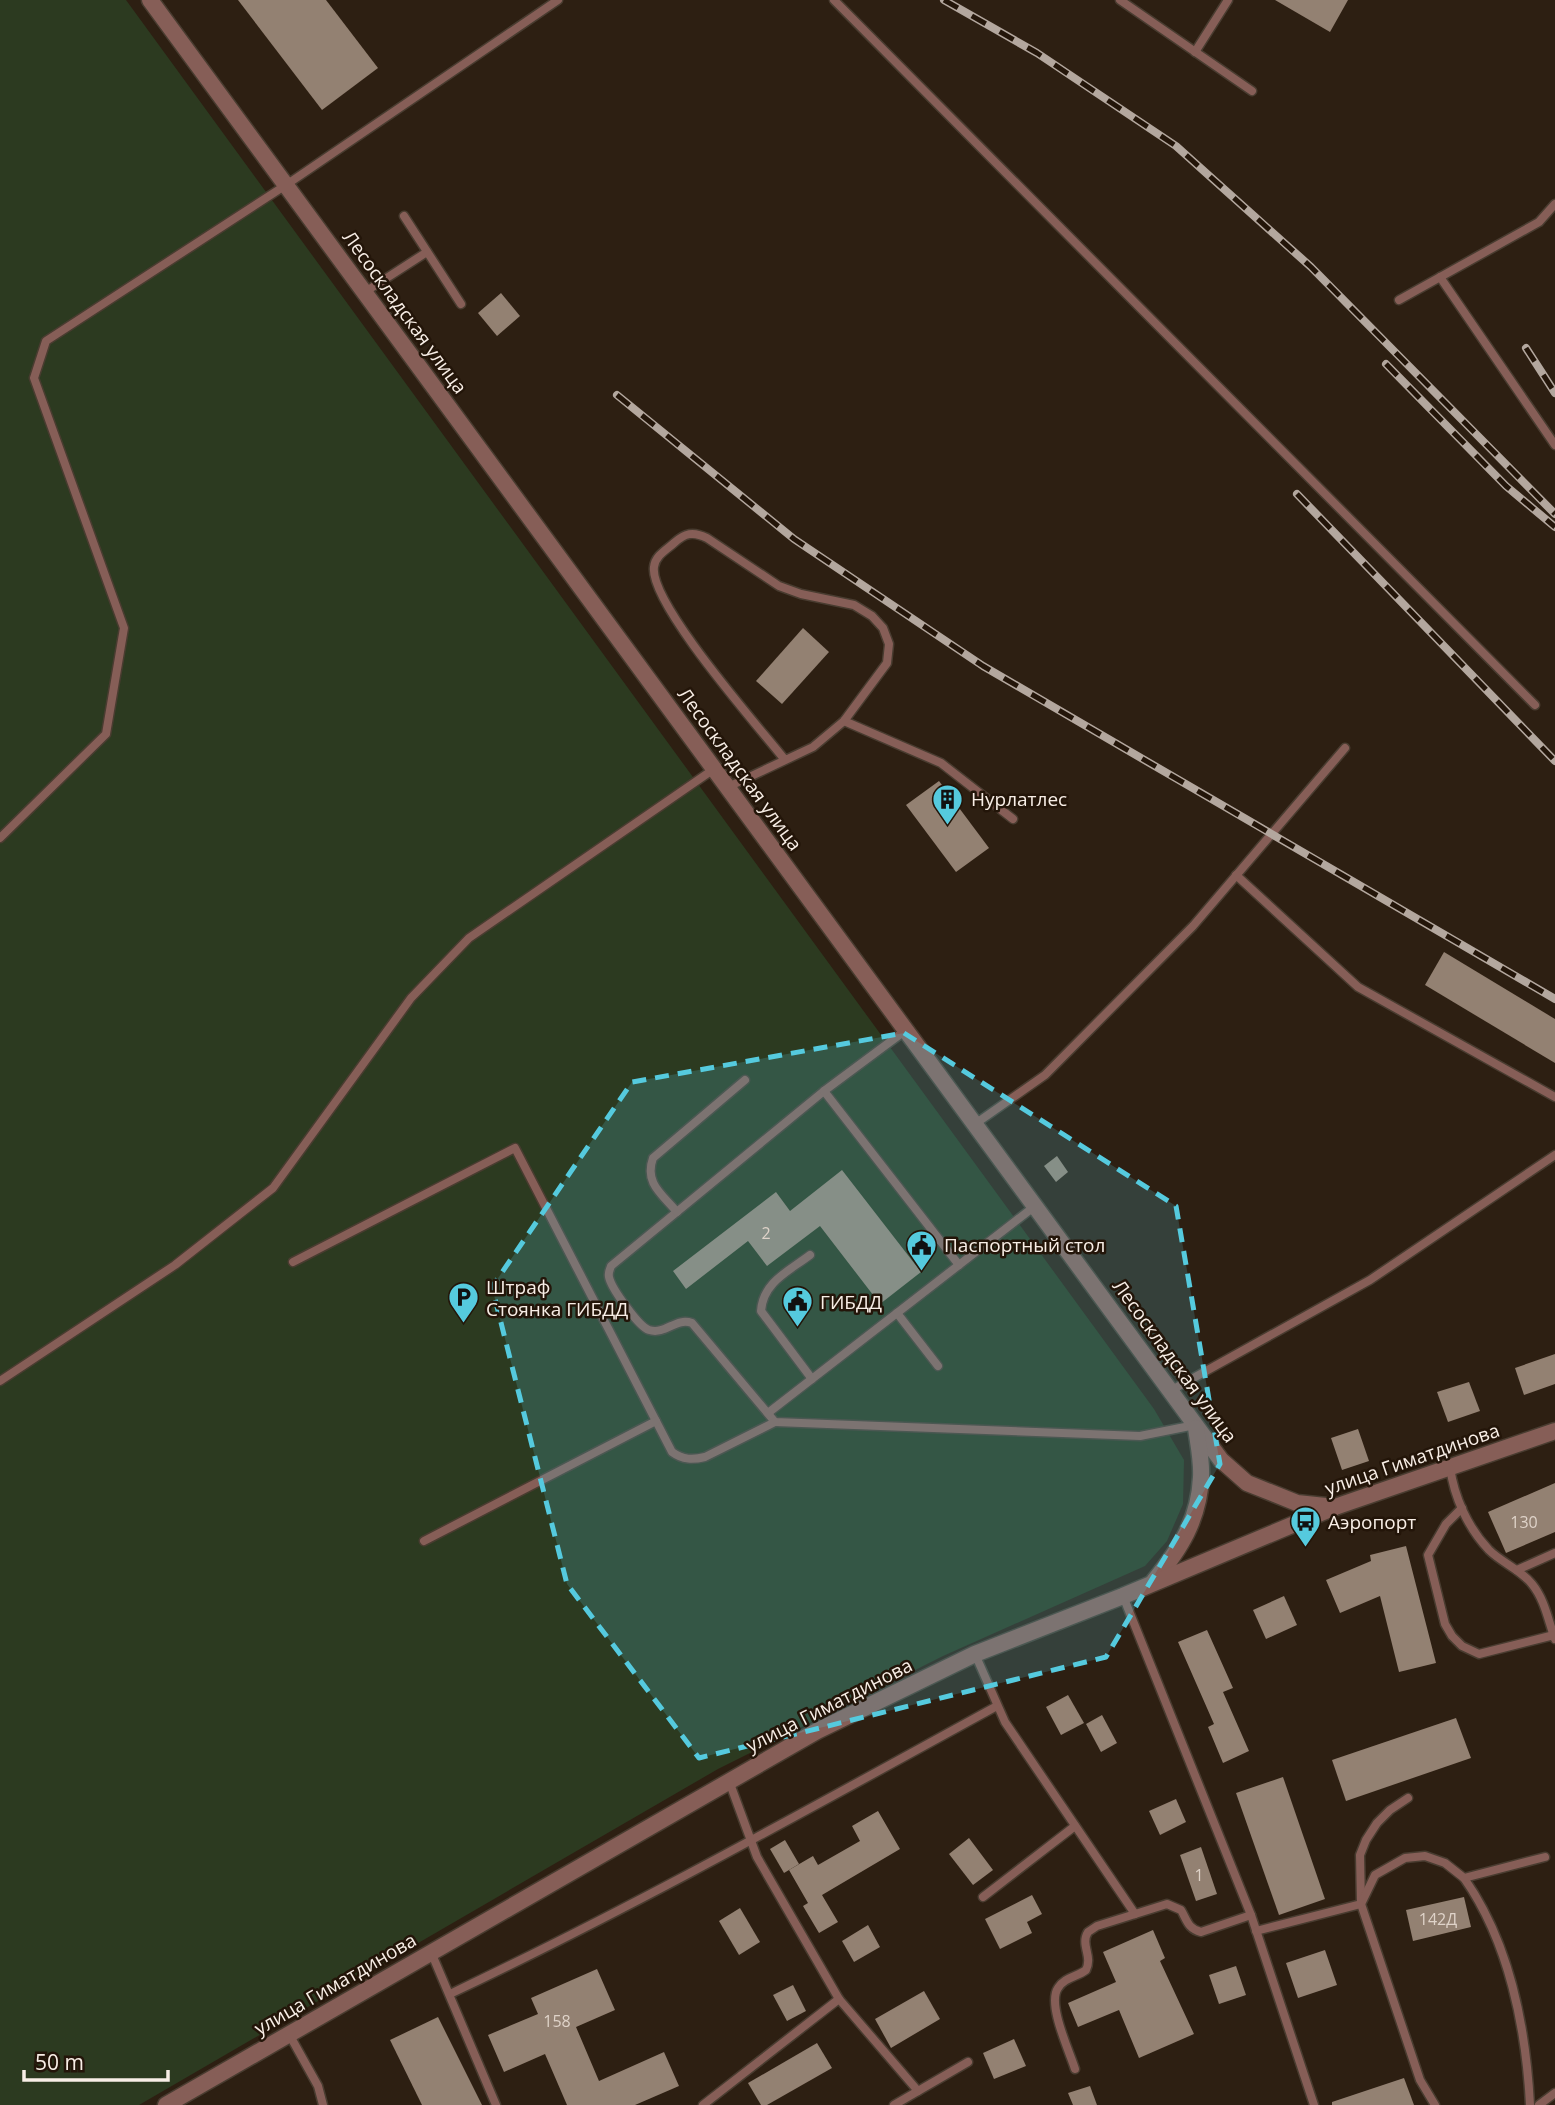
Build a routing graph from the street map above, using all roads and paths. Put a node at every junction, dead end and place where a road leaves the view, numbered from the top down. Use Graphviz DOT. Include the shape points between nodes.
graph roads {
  1 [pos="150,0"];
  2 [pos="558,0"];
  3 [pos="834,0"];
  4 [pos="1119,0"];
  5 [pos="1228,0"];
  6 [pos="1195,52"];
  7 [pos="1252,91"];
  8 [pos="286,185"];
  9 [pos="1555,204"];
  10 [pos="404,216"];
  11 [pos="427,252"];
  12 [pos="1440,277"];
  13 [pos="365,292"];
  14 [pos="1398,300"];
  15 [pos="461,304"];
  16 [pos="1555,445"];
  17 [pos="1535,705"];
  18 [pos="844,721"];
  19 [pos="1345,748"];
  20 [pos="785,760"];
  21 [pos="715,769"];
  22 [pos="728,787"];
  23 [pos="1013,819"];
  24 [pos="0,838"];
  25 [pos="1236,875"];
  26 [pos="906,1030"];
  27 [pos="745,1080"];
  28 [pos="824,1091"];
  29 [pos="1555,1097"];
  30 [pos="975,1124"];
  31 [pos="1555,1154"];
  32 [pos="1035,1206"];
  33 [pos="677,1212"];
  34 [pos="810,1255"];
  35 [pos="293,1262"];
  36 [pos="959,1265"];
  37 [pos="897,1313"];
  38 [pos="938,1366"];
  39 [pos="812,1379"];
  40 [pos="0,1381"];
  41 [pos="1170,1391"];
  42 [pos="768,1413"];
  43 [pos="656,1421"];
  44 [pos="775,1422"];
  45 [pos="1195,1425"];
  46 [pos="1555,1431"];
  47 [pos="1450,1467"];
  48 [pos="1335,1507"];
  49 [pos="1462,1508"];
  50 [pos="424,1541"];
  51 [pos="1555,1553"];
  52 [pos="1517,1570"];
  53 [pos="1152,1583"];
  54 [pos="1123,1596"];
  55 [pos="1554,1637"];
  56 [pos="975,1654"];
  57 [pos="997,1706"];
  58 [pos="729,1781"];
  59 [pos="1408,1798"];
  60 [pos="1075,1826"];
  61 [pos="750,1842"];
  62 [pos="1545,1857"];
  63 [pos="1464,1878"];
  64 [pos="983,1897"];
  65 [pos="1361,1904"];
  66 [pos="1135,1914"];
  67 [pos="1251,1915"];
  68 [pos="1256,1931"];
  69 [pos="431,1952"];
  70 [pos="450,1994"];
  71 [pos="839,1999"];
  72 [pos="289,2034"];
  73 [pos="968,2062"];
  74 [pos="1075,2068"];
  75 [pos="918,2091"];
  76 [pos="1555,2093"];
  77 [pos="166,2105"];
  78 [pos="323,2105"];
  79 [pos="496,2105"];
  80 [pos="704,2105"];
  81 [pos="894,2105"];
  82 [pos="1314,2105"];
  83 [pos="1435,2105"];
  84 [pos="1530,2105"];
  85 [pos="1539,2105"];
  1 -- 8 [label="street, Лесоскладская улица"];
  2 -- 8 [label="lane"];
  3 -- 17 [label="lane"];
  4 -- 6 [label="lane"];
  5 -- 6 [label="lane"];
  6 -- 7 [label="lane"];
  8 -- 13 [label="street, Лесоскладская улица"];
  8 -- 24 [label="lane" via="46,341 34,378 124,628 106,734"];
  9 -- 12 [label="lane" via="1539,222"];
  10 -- 11 [label="lane"];
  11 -- 13 [label="lane"];
  11 -- 15 [label="lane"];
  12 -- 14 [label="lane"];
  12 -- 16 [label="lane"];
  13 -- 21 [label="street, Лесоскладская улица"];
  18 -- 20 [label="lane" via="813,747"];
  18 -- 20 [label="lane" via="887,663 889,644 883,628 854,605 779,586 697,533 679,538 655,561 655,580 677,624"];
  18 -- 23 [label="lane" via="941,763"];
  19 -- 25 [label="lane"];
  20 -- 22 [label="lane"];
  21 -- 22 [label="street, Лесоскладская улица"];
  21 -- 40 [label="lane" via="469,938 411,998 273,1188 175,1265"];
  22 -- 26 [label="street, Лесоскладская улица"];
  25 -- 29 [label="lane" via="1358,987"];
  25 -- 30 [label="lane" via="1193,926 1045,1075"];
  26 -- 28 [label="lane"];
  26 -- 30 [label="street, Лесоскладская улица"];
  27 -- 33 [label="lane" via="653,1158 650,1180"];
  28 -- 33 [label="lane"];
  28 -- 36 [label="lane"];
  30 -- 32 [label="street, Лесоскладская улица"];
  31 -- 41 [label="lane" via="1370,1280"];
  32 -- 36 [label="lane"];
  32 -- 41 [label="street, Лесоскладская улица"];
  33 -- 42 [label="lane" via="611,1266 609,1278 646,1329 663,1331 679,1321 692,1322"];
  34 -- 39 [label="lane" via="768,1287 761,1311"];
  35 -- 43 [label="lane" via="515,1148"];
  36 -- 37 [label="lane"];
  37 -- 38 [label="lane"];
  37 -- 39 [label="lane"];
  39 -- 42 [label="lane"];
  41 -- 45 [label="street, Лесоскладская улица"];
  42 -- 44 [label="lane"];
  43 -- 44 [label="lane" via="672,1451 695,1460"];
  43 -- 50 [label="lane"];
  44 -- 45 [label="lane" via="1140,1436"];
  45 -- 48 [label="street, Лесоскладская улица" via="1221,1460 1247,1483 1297,1503"];
  45 -- 53 [label="street" via="1202,1476 1194,1518 1179,1550"];
  46 -- 47 [label="street, улица Гиматдинова"];
  47 -- 48 [label="street, улица Гиматдинова"];
  47 -- 49 [label="lane" via="1453,1490"];
  48 -- 53 [label="street, улица Гиматдинова"];
  49 -- 52 [label="lane" via="1489,1550"];
  49 -- 55 [label="lane" via="1446,1524 1428,1555 1452,1636 1479,1654"];
  51 -- 52 [label="lane"];
  52 -- 55 [label="lane" via="1544,1604"];
  53 -- 54 [label="street, улица Гиматдинова"];
  54 -- 56 [label="street, улица Гиматдинова"];
  54 -- 67 [label="lane"];
  56 -- 57 [label="lane"];
  56 -- 58 [label="street, улица Гиматдинова" via="817,1731"];
  57 -- 60 [label="lane"];
  57 -- 61 [label="lane"];
  58 -- 61 [label="lane"];
  58 -- 69 [label="street, улица Гиматдинова"];
  59 -- 65 [label="lane" via="1390,1810 1366,1840 1360,1855"];
  60 -- 64 [label="lane"];
  60 -- 66 [label="lane"];
  61 -- 70 [label="lane"];
  61 -- 71 [label="lane"];
  62 -- 63 [label="lane"];
  63 -- 65 [label="lane" via="1446,1863 1425,1856 1405,1858 1375,1875"];
  63 -- 84 [label="lane" via="1496,1937 1521,2029"];
  65 -- 68 [label="lane"];
  65 -- 83 [label="lane" via="1420,2080"];
  66 -- 67 [label="lane" via="1174,1905 1193,1930 1201,1932"];
  66 -- 74 [label="lane" via="1088,1931 1086,1970 1057,1989 1056,2014"];
  67 -- 68 [label="lane"];
  68 -- 82 [label="lane"];
  69 -- 70 [label="lane"];
  69 -- 72 [label="street, улица Гиматдинова"];
  70 -- 79 [label="lane"];
  71 -- 75 [label="lane"];
  71 -- 80 [label="lane"];
  72 -- 77 [label="street, улица Гиматдинова"];
  72 -- 78 [label="lane" via="318,2086"];
  73 -- 75 [label="lane"];
  75 -- 81 [label="lane"];
  76 -- 85 [label="lane"];
}
